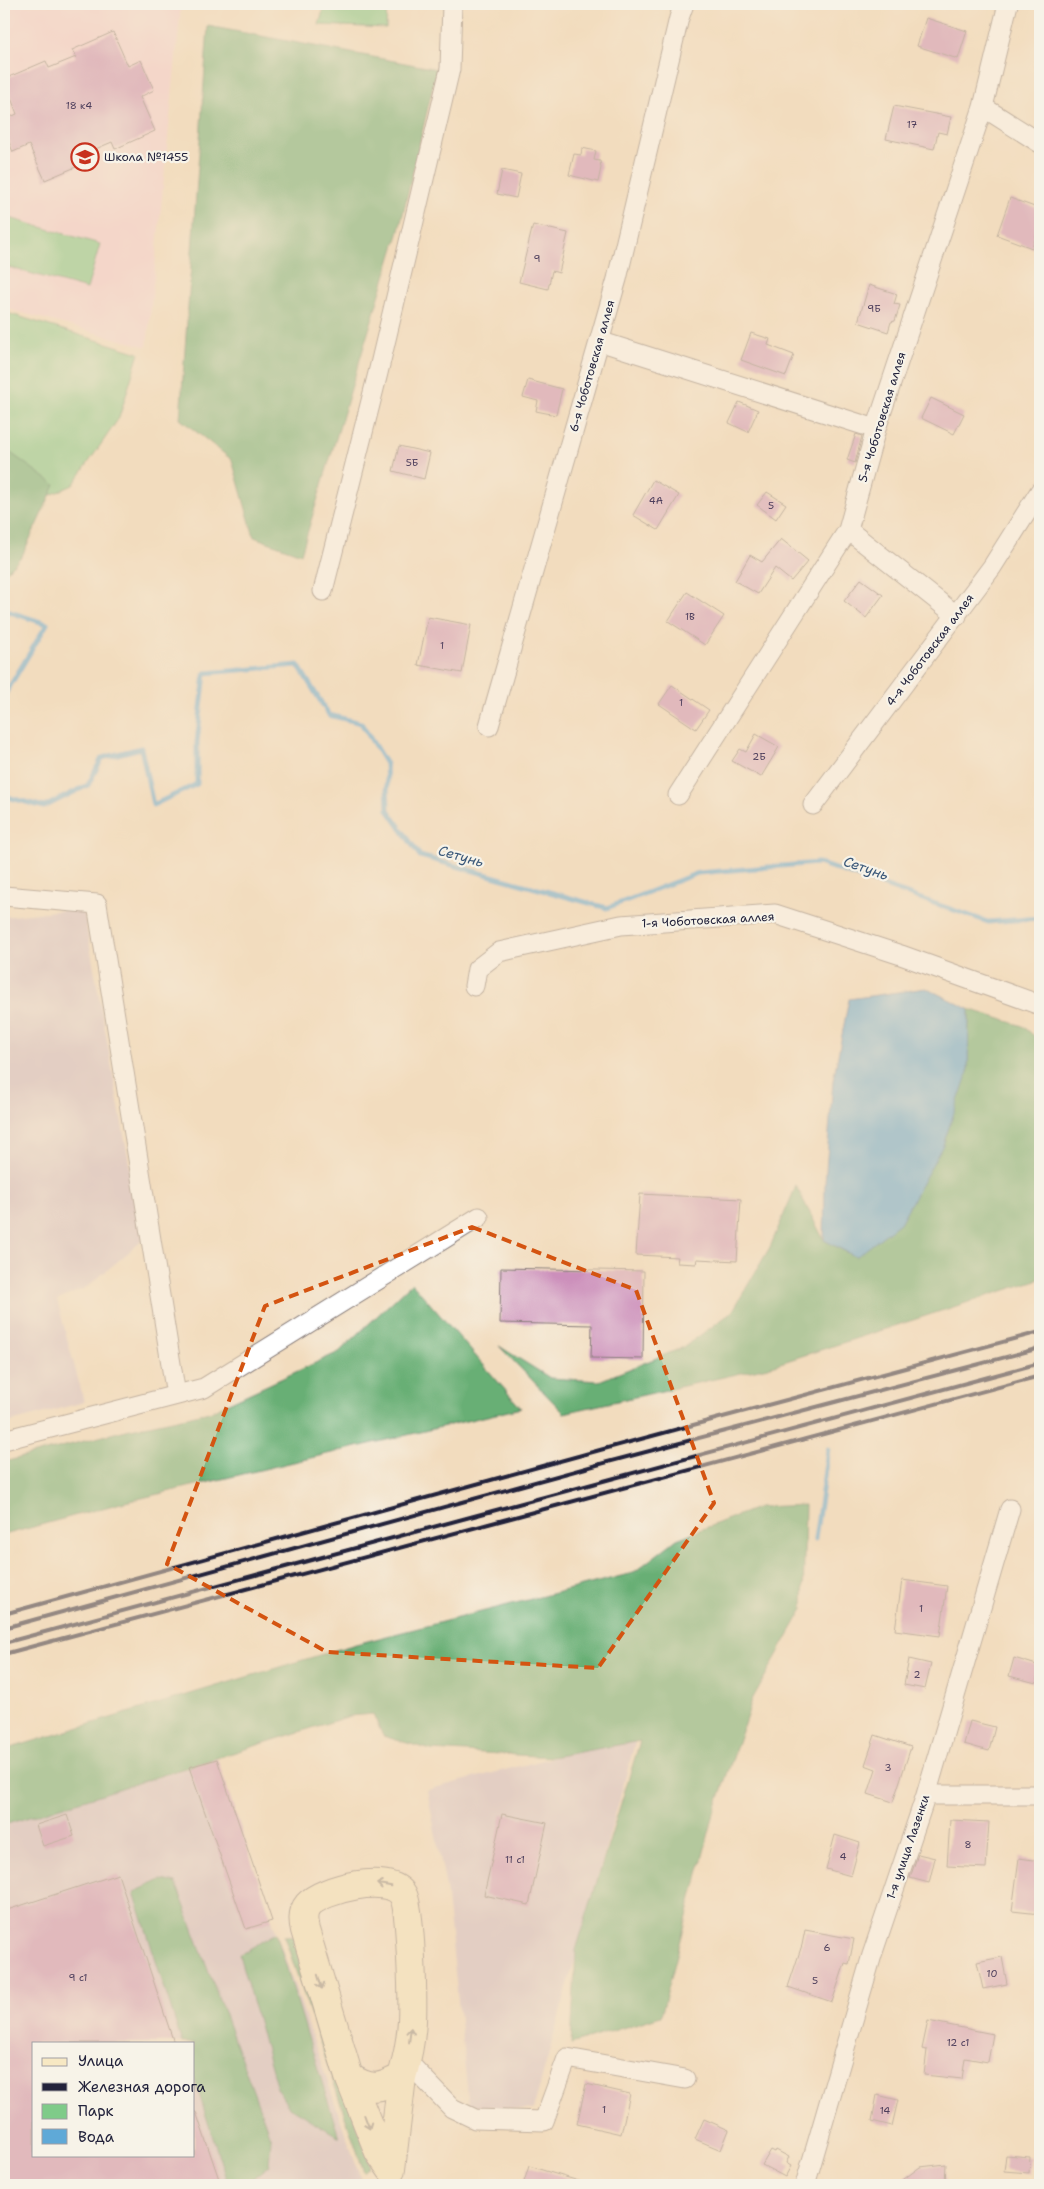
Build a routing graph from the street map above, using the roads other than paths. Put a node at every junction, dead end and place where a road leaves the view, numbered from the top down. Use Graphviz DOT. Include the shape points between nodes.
graph roads {
  1 [pos="452,4"];
  2 [pos="684,4"];
  3 [pos="1008,4"];
  4 [pos="983,107"];
  5 [pos="1040,142"];
  6 [pos="599,341"];
  7 [pos="876,429"];
  8 [pos="1040,491"];
  9 [pos="848,530"];
  10 [pos="323,591"];
  11 [pos="957,616"];
  12 [pos="489,726"];
  13 [pos="678,795"];
  14 [pos="813,805"];
  15 [pos="4,896"];
  16 [pos="474,986"];
  17 [pos="1040,1005"];
  18 [pos="478,1217"];
  19 [pos="176,1395"];
  20 [pos="4,1440"];
  21 [pos="1010,1509"];
  22 [pos="1040,1795"];
  23 [pos="926,1796"];
  24 [pos="404,2069"];
  25 [pos="350,2077"];
  26 [pos="685,2079"];
  27 [pos="394,2177"];
  28 [pos="805,2185"];
  1 -- 10 [label="street" via="450,69"];
  2 -- 6 [label="street, 6-я Чоботовская аллея"];
  3 -- 4 [label="street, 5-я Чоботовская аллея"];
  4 -- 5 [label="street"];
  4 -- 7 [label="street, 5-я Чоботовская аллея"];
  6 -- 7 [label="street"];
  6 -- 12 [label="street, 6-я Чоботовская аллея"];
  7 -- 9 [label="street, 5-я Чоботовская аллея"];
  8 -- 11 [label="street, 4-я Чоботовская аллея"];
  9 -- 11 [label="street"];
  9 -- 13 [label="street, 5-я Чоботовская аллея"];
  11 -- 14 [label="street, 4-я Чоботовская аллея"];
  15 -- 19 [label="street" via="97,904"];
  16 -- 17 [label="street, 1-я Чоботовская аллея" via="476,969 498,952 621,925 775,914 901,954"];
  18 -- 19 [label="street" via="204,1388"];
  19 -- 20 [label="street"];
  21 -- 23 [label="street, 1-я улица Лазенки"];
  22 -- 23 [label="street"];
  23 -- 28 [label="street, 1-я улица Лазенки" via="872,1956"];
  24 -- 25 [label="street" via="384,2087 363,2086"];
  24 -- 25 [label="street, one-way" via="412,2022 409,1926 403,1895 382,1883 354,1886 326,1893 308,1905 303,1919"];
  24 -- 26 [label="street" via="452,2108 475,2119 544,2121 567,2058"];
  24 -- 27 [label="street"];
  25 -- 27 [label="street, one-way" via="379,2152"];
}
